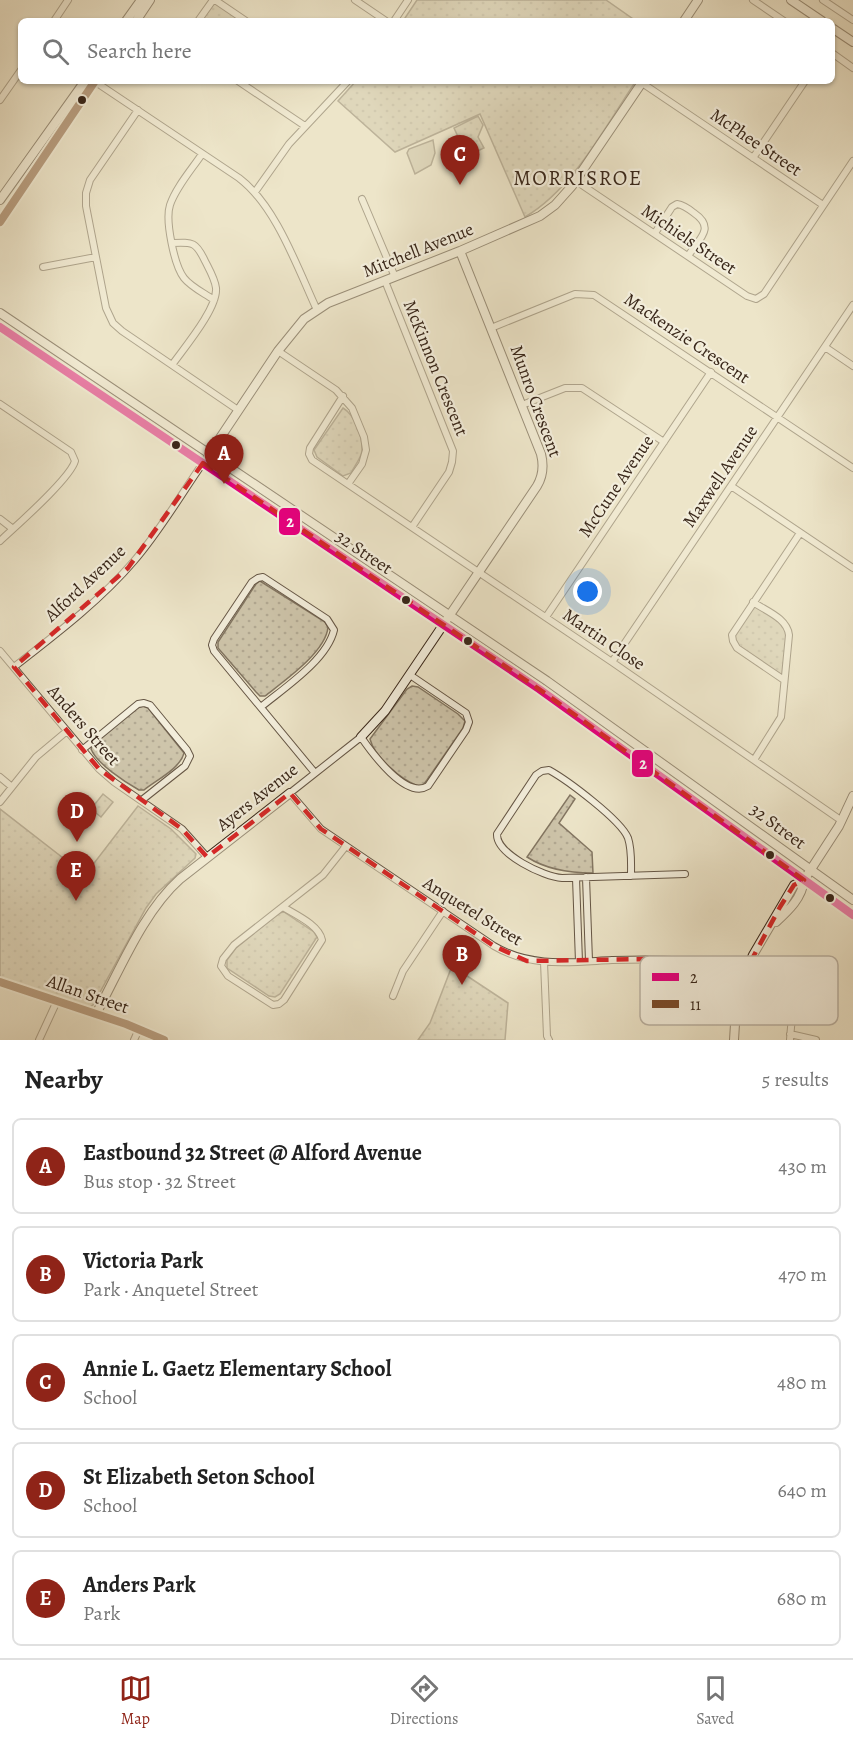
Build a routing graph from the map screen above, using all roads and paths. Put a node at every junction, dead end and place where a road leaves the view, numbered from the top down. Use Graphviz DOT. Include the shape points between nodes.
graph roads {
  1 [pos="68,0"];
  2 [pos="141,0"];
  3 [pos="150,0"];
  4 [pos="214,0"];
  5 [pos="355,0"];
  6 [pos="408,0"];
  7 [pos="698,0"];
  8 [pos="753,0"];
  9 [pos="791,0"];
  10 [pos="826,1"];
  11 [pos="56,18"];
  12 [pos="128,18"];
  13 [pos="138,18"];
  14 [pos="200,18"];
  15 [pos="241,18"];
  16 [pos="382,18"];
  17 [pos="396,18"];
  18 [pos="686,18"];
  19 [pos="780,18"];
  20 [pos="818,18"];
  21 [pos="853,20"];
  22 [pos="835,30"];
  23 [pos="853,42"];
  24 [pos="835,55"];
  25 [pos="853,68"];
  26 [pos="18,74"];
  27 [pos="83,84"];
  28 [pos="92,84"];
  29 [pos="99,84"];
  30 [pos="243,84"];
  31 [pos="345,84"];
  32 [pos="641,84"];
  33 [pos="645,84"];
  34 [pos="803,84"];
  35 [pos="0,100"];
  36 [pos="138,110"];
  37 [pos="305,126"];
  38 [pos="202,154"];
  39 [pos="753,158"];
  40 [pos="853,161"];
  41 [pos="576,181"];
  42 [pos="255,192"];
  43 [pos="362,199"];
  44 [pos="0,200"];
  45 [pos="823,205"];
  46 [pos="0,222"];
  47 [pos="654,234"];
  48 [pos="173,243"];
  49 [pos="460,251"];
  50 [pos="688,256"];
  51 [pos="96,257"];
  52 [pos="43,267"];
  53 [pos="395,277"];
  54 [pos="385,281"];
  55 [pos="214,300"];
  56 [pos="853,305"];
  57 [pos="316,310"];
  58 [pos="0,313"];
  59 [pos="0,327"];
  60 [pos="491,328"];
  61 [pos="825,347"];
  62 [pos="278,351"];
  63 [pos="172,365"];
  64 [pos="853,366"];
  65 [pos="711,372"];
  66 [pos="343,396"];
  67 [pos="0,404"];
  68 [pos="522,405"];
  69 [pos="238,410"];
  70 [pos="777,417"];
  71 [pos="664,442"];
  72 [pos="209,453"];
  73 [pos="203,463"];
  74 [pos="853,468"];
  75 [pos="348,484"];
  76 [pos="731,486"];
  77 [pos="0,519"];
  78 [pos="412,527"];
  79 [pos="13,529"];
  80 [pos="800,533"];
  81 [pos="0,541"];
  82 [pos="853,568"];
  83 [pos="479,572"];
  84 [pos="753,602"];
  85 [pos="450,615"];
  86 [pos="546,617"];
  87 [pos="443,626"];
  88 [pos="0,651"];
  89 [pos="612,662"];
  90 [pos="14,667"];
  91 [pos="410,675"];
  92 [pos="784,680"];
  93 [pos="261,707"];
  94 [pos="67,731"];
  95 [pos="361,737"];
  96 [pos="82,750"];
  97 [pos="754,760"];
  98 [pos="315,773"];
  99 [pos="0,777"];
  100 [pos="12,787"];
  101 [pos="290,793"];
  102 [pos="853,796"];
  103 [pos="142,800"];
  104 [pos="0,802"];
  105 [pos="842,821"];
  106 [pos="346,846"];
  107 [pos="207,857"];
  108 [pos="811,869"];
  109 [pos="685,874"];
  110 [pos="632,876"];
  111 [pos="586,877"];
  112 [pos="576,878"];
  113 [pos="804,880"];
  114 [pos="853,900"];
  115 [pos="283,907"];
  116 [pos="443,911"];
  117 [pos="853,915"];
  118 [pos="588,918"];
  119 [pos="578,919"];
  120 [pos="753,956"];
  121 [pos="640,960"];
  122 [pos="589,961"];
  123 [pos="544,962"];
  124 [pos="579,962"];
  125 [pos="0,982"];
  126 [pos="393,996"];
  127 [pos="57,1001"];
  128 [pos="96,1014"];
  129 [pos="735,1025"];
  130 [pos="139,1029"];
  131 [pos="790,1037"];
  132 [pos="39,1040"];
  133 [pos="134,1040"];
  134 [pos="164,1040"];
  135 [pos="549,1040"];
  136 [pos="734,1040"];
  137 [pos="816,1040"];
  1 -- 11 [label="street"];
  2 -- 12 [label="main road"];
  3 -- 13 [label="main road"];
  4 -- 14 [label="street"];
  4 -- 15 [label="street"];
  5 -- 16 [label="street"];
  6 -- 17 [label="street"];
  7 -- 18 [label="main road"];
  8 -- 19 [label="street"];
  9 -- 20 [label="main road"];
  10 -- 21 [label="street"];
  22 -- 23 [label="main road"];
  24 -- 25 [label="street"];
  26 -- 35 [label="street"];
  27 -- 44 [label="main road"];
  28 -- 46 [label="main road"];
  29 -- 36 [label="street"];
  30 -- 37 [label="street"];
  31 -- 37 [label="street"];
  32 -- 41 [label="main road, Mitchell Avenue"];
  33 -- 39 [label="street, McPhee Street"];
  34 -- 39 [label="street"];
  36 -- 38 [label="street"];
  36 -- 51 [label="street" via="87,188 86,206"];
  37 -- 42 [label="street"];
  38 -- 42 [label="street"];
  38 -- 48 [label="street" via="169,207"];
  39 -- 45 [label="street, McPhee Street"];
  40 -- 45 [label="street"];
  41 -- 47 [label="street, Michiels Street"];
  41 -- 49 [label="main road, Mitchell Avenue" via="555,206 534,220"];
  42 -- 57 [label="street" via="268,208"];
  43 -- 53 [label="street"];
  45 -- 50 [label="street, Michiels Street" via="764,294 756,299"];
  47 -- 50 [label="street, Michiels Street"];
  47 -- 50 [label="street" via="677,204 702,218 705,230"];
  48 -- 55 [label="street" via="184,279"];
  48 -- 55 [label="street" via="189,243 199,248 215,284"];
  49 -- 53 [label="main road, Mitchell Avenue"];
  49 -- 60 [label="main road, Munro Crescent"];
  51 -- 52 [label="street"];
  51 -- 63 [label="street" via="113,323"];
  53 -- 54 [label="main road, Mitchell Avenue"];
  54 -- 57 [label="main road, Mitchell Avenue"];
  54 -- 78 [label="street, McKinnon Crescent" via="453,452 449,472"];
  55 -- 63 [label="street"];
  56 -- 61 [label="street, Maxwell Avenue"];
  57 -- 62 [label="main road, Mitchell Avenue" via="297,326"];
  58 -- 72 [label="main road, 32 Street"];
  59 -- 73 [label="main road, 32 Street"];
  60 -- 65 [label="street, Mackenzie Crescent" via="575,294 589,294"];
  60 -- 68 [label="main road, Munro Crescent"];
  61 -- 64 [label="street"];
  61 -- 70 [label="street, Maxwell Avenue"];
  62 -- 66 [label="street"];
  62 -- 69 [label="main road, Mitchell Avenue"];
  63 -- 69 [label="street"];
  65 -- 70 [label="street, Mackenzie Crescent"];
  65 -- 71 [label="street, McCune Avenue"];
  66 -- 75 [label="street" via="366,442 364,459"];
  66 -- 75 [label="street, Martin Close" via="309,454"];
  67 -- 79 [label="street" via="75,459 71,470"];
  68 -- 71 [label="street" via="565,388 582,388"];
  68 -- 83 [label="main road, Munro Crescent" via="541,454 542,475"];
  69 -- 72 [label="main road, Mitchell Avenue"];
  70 -- 74 [label="street, Mackenzie Crescent"];
  70 -- 76 [label="street, Maxwell Avenue"];
  71 -- 86 [label="street, McCune Avenue"];
  72 -- 73 [label="main road, Alford Avenue"];
  72 -- 85 [label="main road, 32 Street"];
  73 -- 87 [label="main road, 32 Street"];
  73 -- 90 [label="street, Alford Avenue" via="128,568"];
  75 -- 78 [label="street, Martin Close"];
  76 -- 80 [label="street"];
  76 -- 89 [label="street, Maxwell Avenue"];
  77 -- 79 [label="street"];
  78 -- 83 [label="street, Martin Close"];
  79 -- 81 [label="street"];
  80 -- 82 [label="street"];
  80 -- 84 [label="street"];
  83 -- 85 [label="main road, Munro Crescent"];
  83 -- 86 [label="street, Martin Close"];
  84 -- 92 [label="street" via="788,628"];
  84 -- 92 [label="street" via="733,631 734,643"];
  85 -- 87 [label="main road, Ayers Avenue"];
  85 -- 108 [label="main road, 32 Street"];
  86 -- 89 [label="street, Martin Close"];
  87 -- 91 [label="main road, Ayers Avenue"];
  87 -- 113 [label="main road, 32 Street" via="539,689"];
  88 -- 90 [label="street, Anders Street"];
  89 -- 97 [label="street, Martin Close"];
  90 -- 94 [label="street, Anders Street"];
  91 -- 95 [label="main road, Ayers Avenue"];
  91 -- 95 [label="street" via="462,710 469,722 428,786 417,790 393,774"];
  92 -- 97 [label="street" via="781,717"];
  93 -- 93 [label="street" via="312,665 334,630 327,619 263,577 252,582 212,645"];
  93 -- 98 [label="street"];
  94 -- 96 [label="street, Anders Street"];
  94 -- 100 [label="street" via="36,757"];
  95 -- 98 [label="street, Ayers Avenue"];
  96 -- 103 [label="street, Anders Street" via="104,773"];
  96 -- 103 [label="street" via="138,704 150,705 190,756 185,766"];
  97 -- 105 [label="street, Martin Close"];
  98 -- 101 [label="street, Ayers Avenue"];
  99 -- 100 [label="street"];
  100 -- 104 [label="street"];
  101 -- 106 [label="street, Anquetel Street" via="315,824"];
  101 -- 107 [label="main road, Ayers Avenue"];
  102 -- 105 [label="main road"];
  103 -- 107 [label="street, Anders Street" via="182,829"];
  105 -- 108 [label="main road"];
  106 -- 115 [label="street" via="323,875"];
  106 -- 116 [label="street, Anquetel Street"];
  107 -- 128 [label="main road, Ayers Avenue" via="159,901"];
  108 -- 113 [label="main road"];
  108 -- 114 [label="main road, 32 Street"];
  109 -- 110 [label="street"];
  110 -- 111 [label="street"];
  110 -- 112 [label="street" via="628,839 617,821 555,773 542,771 500,829 498,843 543,874"];
  111 -- 112 [label="street"];
  111 -- 118 [label="street"];
  112 -- 119 [label="street"];
  113 -- 117 [label="main road, 32 Street"];
  113 -- 120 [label="main road" via="794,885"];
  115 -- 115 [label="street" via="230,948 221,966 228,976 273,1005 284,1000 322,940 316,929"];
  116 -- 123 [label="street, Anquetel Street" via="506,953"];
  116 -- 126 [label="street" via="403,971"];
  118 -- 119 [label="street"];
  118 -- 122 [label="street"];
  119 -- 124 [label="street"];
  121 -- 122 [label="street, Anquetel Street"];
  122 -- 124 [label="street, Anquetel Street"];
  123 -- 124 [label="street, Anquetel Street"];
  123 -- 135 [label="street"];
  125 -- 127 [label="main road, Allan Street"];
  127 -- 128 [label="main road, Allan Street"];
  127 -- 132 [label="street"];
  128 -- 130 [label="main road, Allan Street"];
  129 -- 136 [label="main road"];
  130 -- 133 [label="street"];
  130 -- 134 [label="main road, Allan Street"];
  131 -- 137 [label="street"];
}
